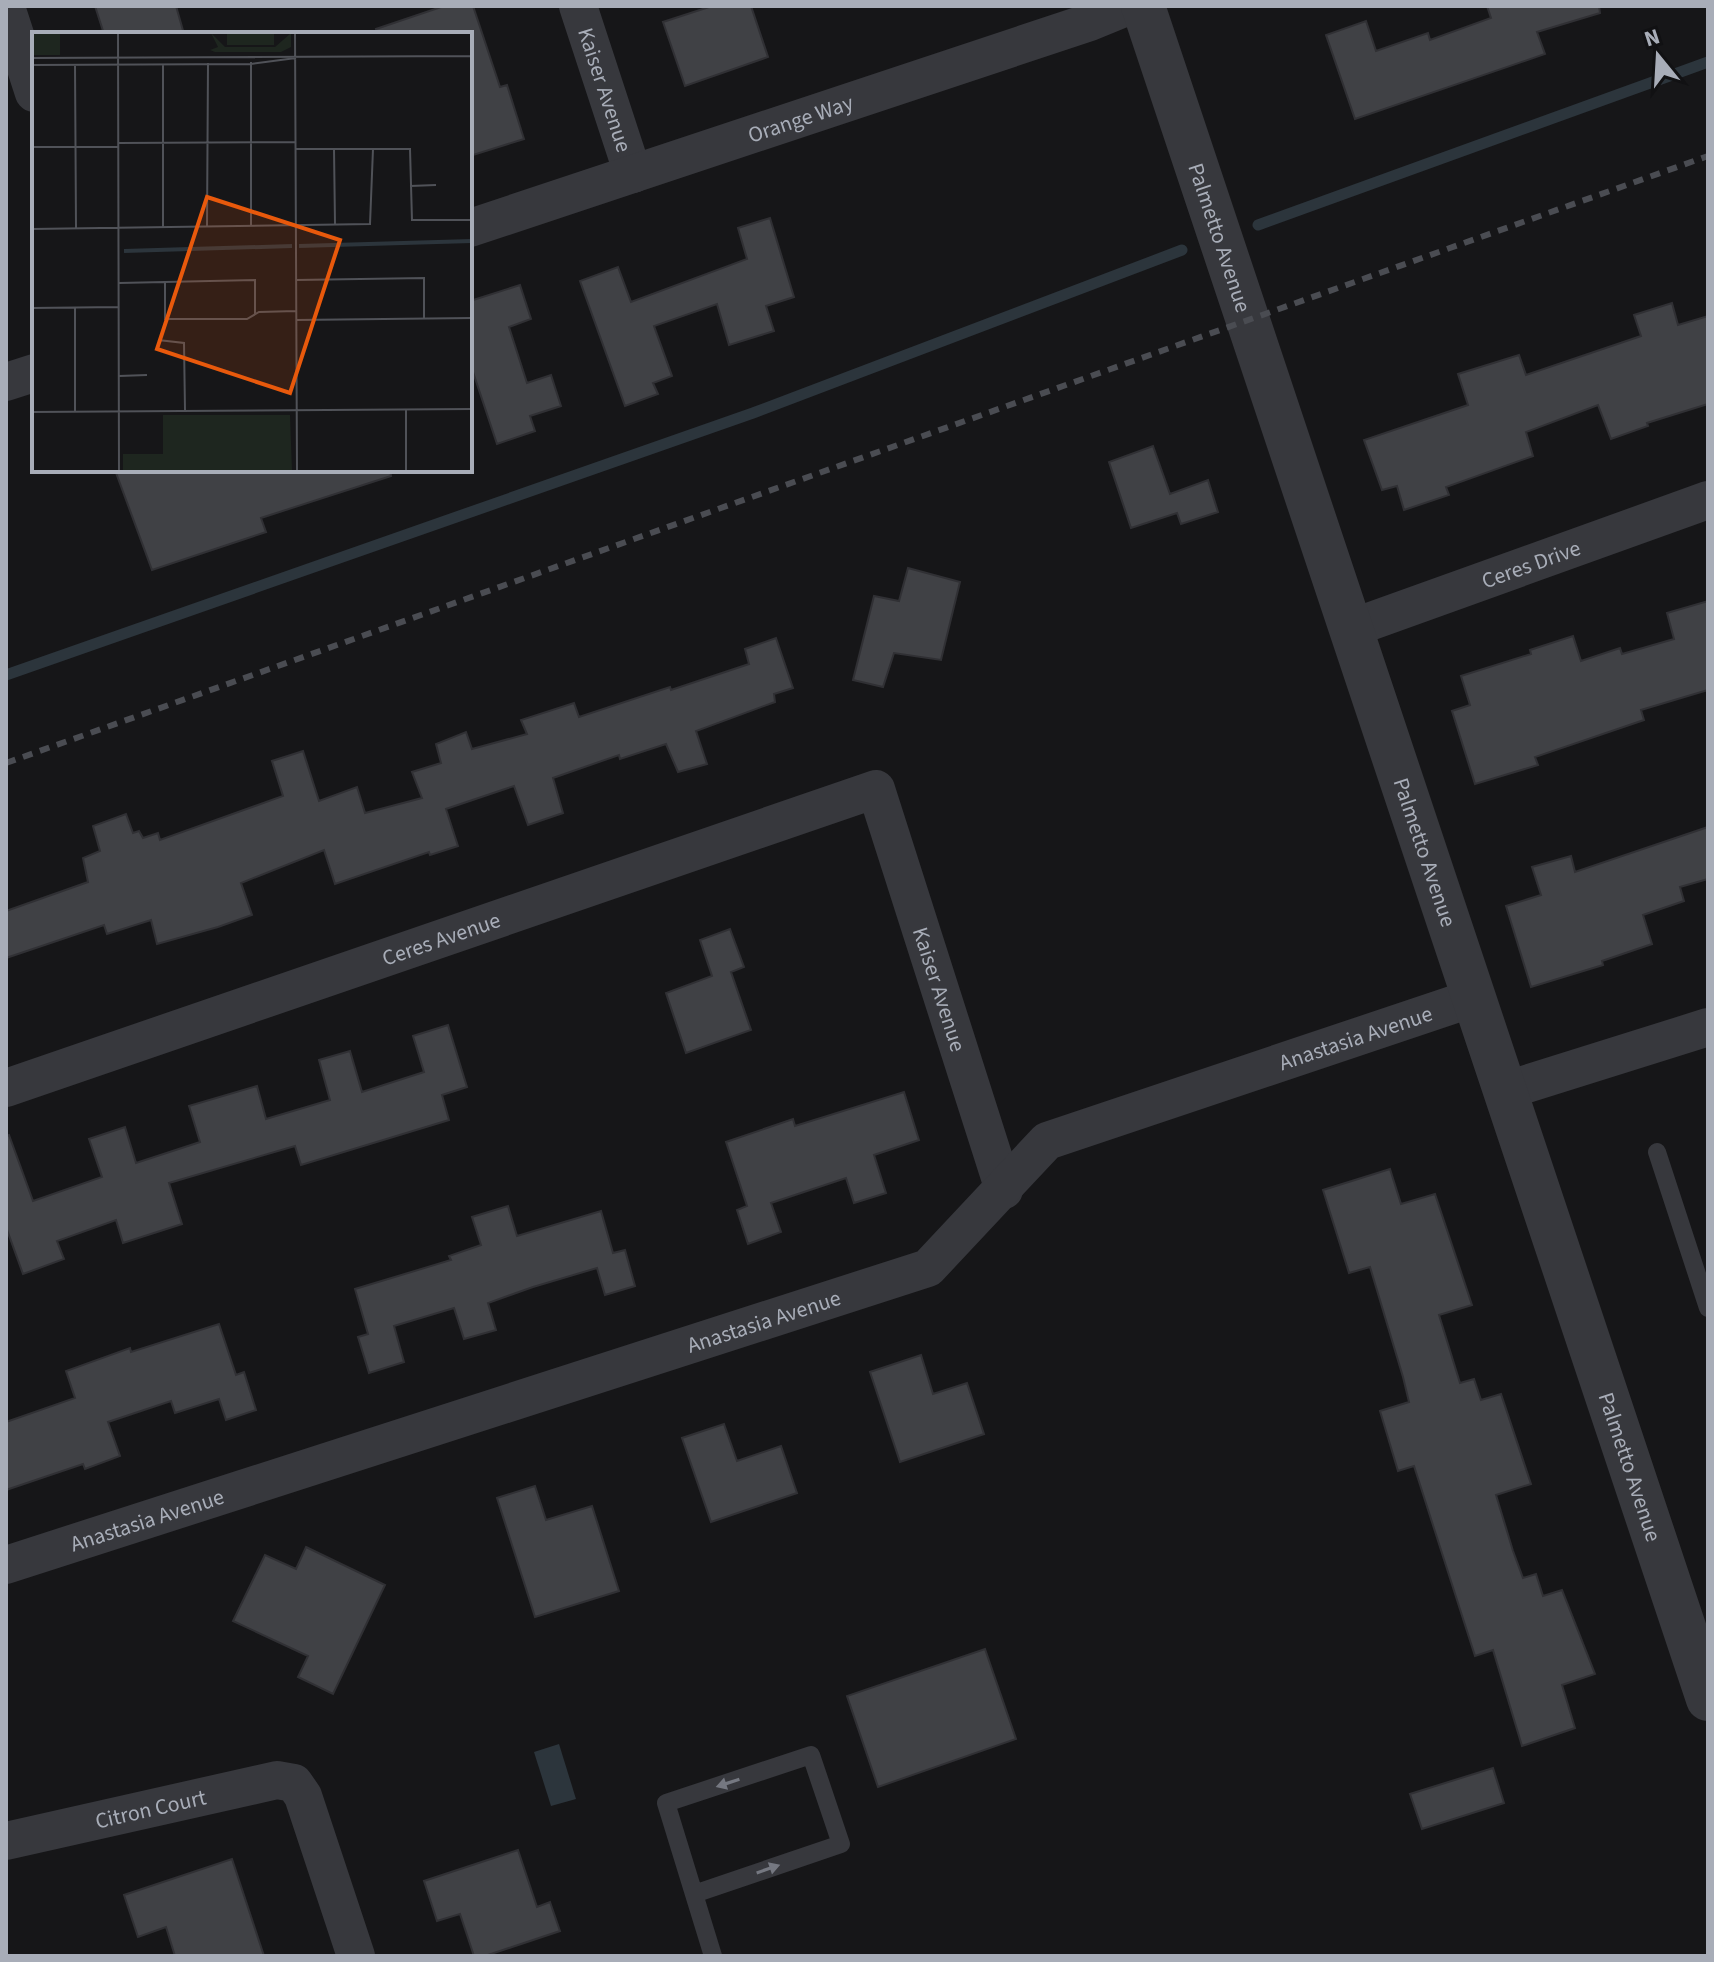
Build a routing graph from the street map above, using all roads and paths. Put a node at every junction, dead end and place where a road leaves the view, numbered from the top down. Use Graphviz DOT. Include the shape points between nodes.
graph roads {
  1 [pos="578,6"];
  2 [pos="1129,6"];
  3 [pos="1143,6"];
  4 [pos="6,7"];
  5 [pos="32,87"];
  6 [pos="633,174"];
  7 [pos="472,227"];
  8 [pos="32,374"];
  9 [pos="6,382"];
  10 [pos="1708,500"];
  11 [pos="1352,628"];
  12 [pos="876,789"];
  13 [pos="1473,998"];
  14 [pos="1708,1027"];
  15 [pos="6,1088"];
  16 [pos="1504,1091"];
  17 [pos="1657,1152"];
  18 [pos="1004,1190"];
  19 [pos="1708,1308"];
  20 [pos="6,1565"];
  21 [pos="1708,1699"];
  22 [pos="6,1841"];
  23 [pos="694,1894"];
  24 [pos="356,1956"];
  25 [pos="713,1956"];
  1 -- 6 [label="street, Kaiser Avenue"];
  2 -- 6 [label="street, Orange Way"];
  3 -- 11 [label="street, Palmetto Avenue"];
  4 -- 5 [label="street"];
  6 -- 7 [label="street, Orange Way"];
  8 -- 9 [label="street"];
  10 -- 11 [label="street, Ceres Drive"];
  11 -- 13 [label="street, Palmetto Avenue"];
  12 -- 15 [label="street, Ceres Avenue"];
  12 -- 18 [label="street, Kaiser Avenue"];
  13 -- 16 [label="street, Palmetto Avenue"];
  13 -- 18 [label="street, Anastasia Avenue" via="1047,1141"];
  14 -- 16 [label="street"];
  16 -- 21 [label="street, Palmetto Avenue" via="1687,1613"];
  17 -- 19 [label="lane"];
  18 -- 20 [label="street, Anastasia Avenue" via="928,1268"];
  22 -- 24 [label="street, Citron Court" via="277,1780 294,1783 303,1796"];
  23 -- 23 [label="lane, one-way" via="841,1844 811,1755 666,1803"];
  23 -- 25 [label="lane"];
}
